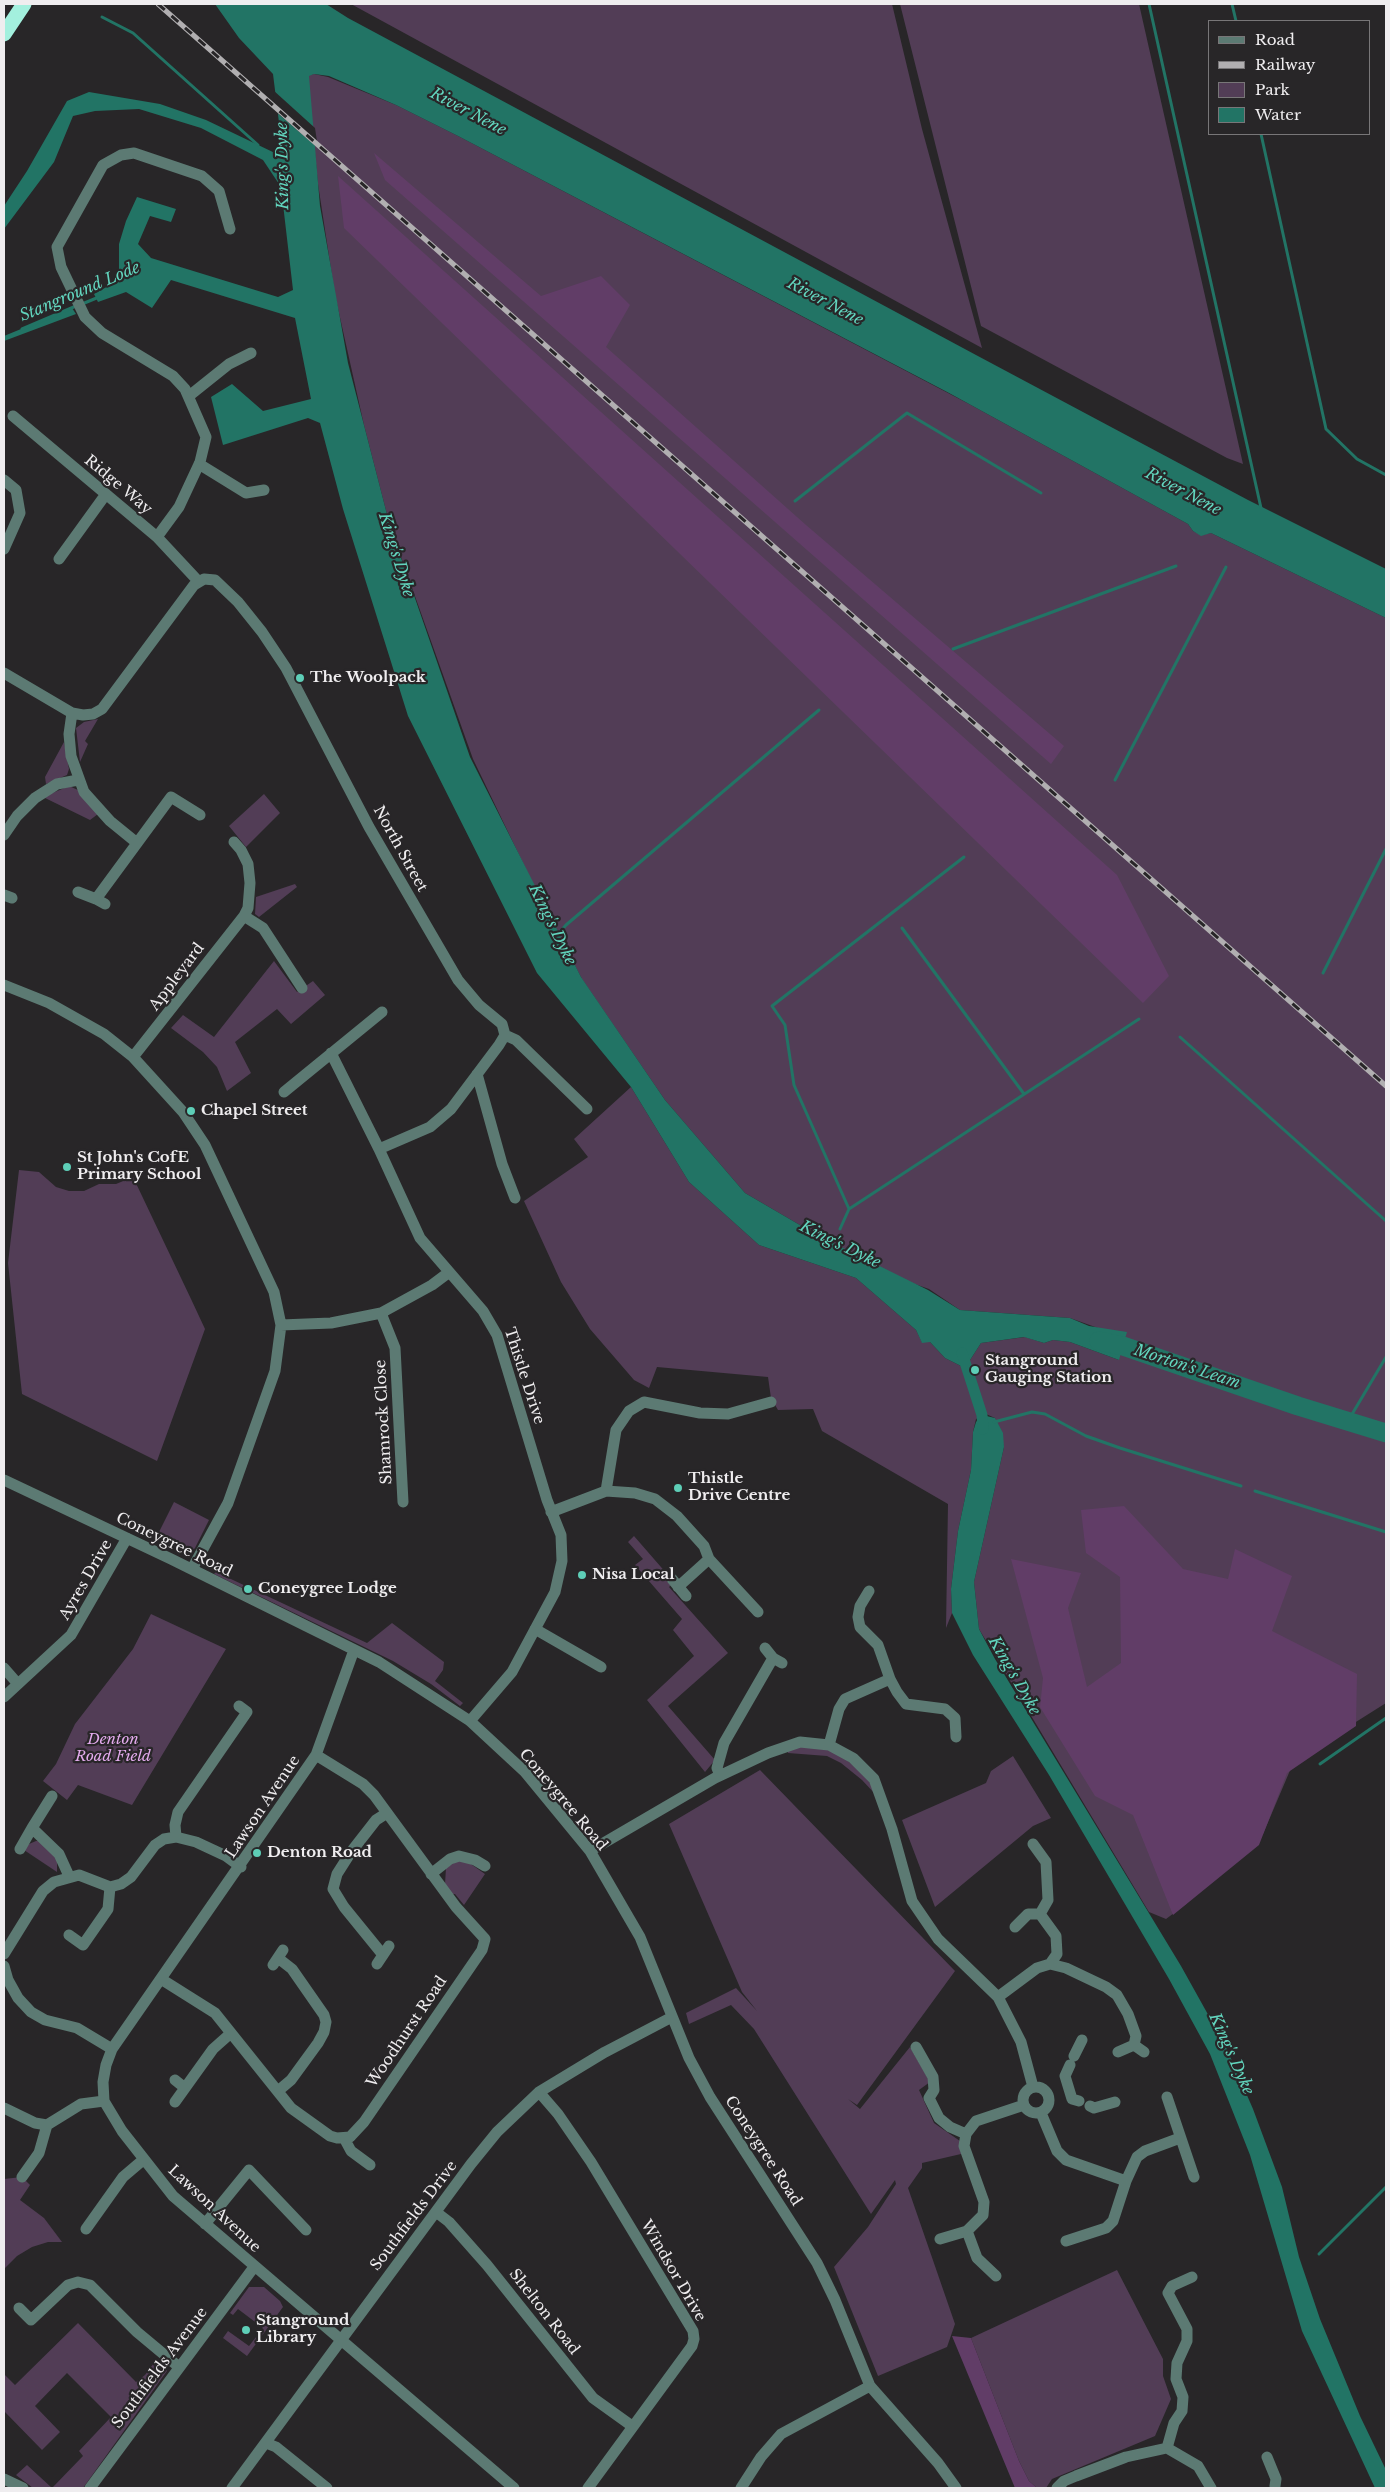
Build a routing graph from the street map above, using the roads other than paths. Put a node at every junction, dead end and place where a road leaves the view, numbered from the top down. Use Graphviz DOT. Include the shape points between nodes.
graph roads {
  1 [pos="24,4"];
  2 [pos="4,34"];
  3 [pos="230,229"];
  4 [pos="251,354"];
  5 [pos="189,396"];
  6 [pos="13,416"];
  7 [pos="199,464"];
  8 [pos="4,480"];
  9 [pos="264,490"];
  10 [pos="106,494"];
  11 [pos="157,537"];
  12 [pos="4,549"];
  13 [pos="59,559"];
  14 [pos="199,582"];
  15 [pos="4,673"];
  16 [pos="72,713"];
  17 [pos="78,780"];
  18 [pos="200,815"];
  19 [pos="6,831"];
  20 [pos="234,842"];
  21 [pos="137,843"];
  22 [pos="78,892"];
  23 [pos="244,916"];
  24 [pos="4,986"];
  25 [pos="302,988"];
  26 [pos="382,1012"];
  27 [pos="505,1035"];
  28 [pos="332,1053"];
  29 [pos="133,1057"];
  30 [pos="477,1074"];
  31 [pos="284,1092"];
  32 [pos="588,1109"];
  33 [pos="379,1149"];
  34 [pos="515,1198"];
  35 [pos="448,1273"];
  36 [pos="381,1312"];
  37 [pos="281,1325"];
  38 [pos="771,1402"];
  39 [pos="4,1480"];
  40 [pos="606,1491"];
  41 [pos="402,1502"];
  42 [pos="552,1512"];
  43 [pos="127,1538"];
  44 [pos="709,1559"];
  45 [pos="192,1569"];
  46 [pos="679,1587"];
  47 [pos="869,1591"];
  48 [pos="758,1612"];
  49 [pos="534,1629"];
  50 [pos="765,1648"];
  51 [pos="354,1650"];
  52 [pos="601,1667"];
  53 [pos="4,1668"];
  54 [pos="890,1679"];
  55 [pos="18,1684"];
  56 [pos="4,1697"];
  57 [pos="239,1706"];
  58 [pos="470,1721"];
  59 [pos="956,1737"];
  60 [pos="829,1744"];
  61 [pos="316,1755"];
  62 [pos="720,1775"];
  63 [pos="52,1796"];
  64 [pos="387,1813"];
  65 [pos="32,1828"];
  66 [pos="176,1837"];
  67 [pos="1033,1844"];
  68 [pos="20,1849"];
  69 [pos="590,1851"];
  70 [pos="485,1866"];
  71 [pos="241,1867"];
  72 [pos="432,1874"];
  73 [pos="69,1876"];
  74 [pos="110,1887"];
  75 [pos="1040,1914"];
  76 [pos="1015,1928"];
  77 [pos="69,1936"];
  78 [pos="4,1954"];
  79 [pos="383,1955"];
  80 [pos="278,1957"];
  81 [pos="1050,1964"];
  82 [pos="4,1967"];
  83 [pos="161,1979"];
  84 [pos="998,1997"];
  85 [pos="672,2017"];
  86 [pos="231,2033"];
  87 [pos="1082,2040"];
  88 [pos="1134,2045"];
  89 [pos="916,2047"];
  90 [pos="112,2049"];
  91 [pos="1118,2052"];
  92 [pos="1144,2052"];
  93 [pos="175,2080"];
  94 [pos="1033,2087"];
  95 [pos="185,2088"];
  96 [pos="1069,2088"];
  97 [pos="278,2091"];
  98 [pos="539,2092"];
  99 [pos="1049,2095"];
  100 [pos="1167,2097"];
  101 [pos="104,2101"];
  102 [pos="1079,2101"];
  103 [pos="176,2102"];
  104 [pos="1114,2102"];
  105 [pos="1024,2105"];
  106 [pos="1090,2106"];
  107 [pos="4,2108"];
  108 [pos="1041,2113"];
  109 [pos="47,2125"];
  110 [pos="966,2134"];
  111 [pos="344,2138"];
  112 [pos="1180,2138"];
  113 [pos="143,2160"];
  114 [pos="370,2165"];
  115 [pos="1194,2177"];
  116 [pos="22,2178"];
  117 [pos="1126,2181"];
  118 [pos="436,2212"];
  119 [pos="205,2224"];
  120 [pos="86,2229"];
  121 [pos="306,2230"];
  122 [pos="967,2231"];
  123 [pos="940,2239"];
  124 [pos="1066,2240"];
  125 [pos="254,2267"];
  126 [pos="996,2276"];
  127 [pos="1192,2277"];
  128 [pos="19,2308"];
  129 [pos="340,2340"];
  130 [pos="179,2367"];
  131 [pos="870,2386"];
  132 [pos="632,2426"];
  133 [pos="266,2442"];
  134 [pos="1167,2448"];
  135 [pos="1267,2458"];
  136 [pos="4,2479"];
  137 [pos="1061,2485"];
  138 [pos="23,2488"];
  139 [pos="90,2488"];
  140 [pos="232,2488"];
  141 [pos="327,2488"];
  142 [pos="514,2488"];
  143 [pos="588,2488"];
  144 [pos="741,2488"];
  145 [pos="956,2488"];
  146 [pos="1211,2488"];
  147 [pos="1275,2488"];
  1 -- 2 [label="highway"];
  3 -- 5 [label="street" via="219,191 202,176 134,153 121,155 103,165 57,247 61,267 85,317 102,332 173,376"];
  4 -- 5 [label="street" via="229,364"];
  5 -- 7 [label="street" via="206,437"];
  6 -- 10 [label="street, Ridge Way"];
  7 -- 9 [label="street" via="246,493"];
  7 -- 11 [label="street" via="179,507"];
  8 -- 12 [label="street" via="16,490 20,513"];
  10 -- 11 [label="street, Ridge Way"];
  10 -- 13 [label="street"];
  11 -- 14 [label="street, Ridge Way"];
  14 -- 16 [label="street" via="102,709 93,714"];
  14 -- 27 [label="street, North Street" via="215,580 262,632 286,668 381,848 458,980 479,1005 502,1024"];
  15 -- 16 [label="street"];
  16 -- 17 [label="street" via="69,734"];
  17 -- 19 [label="street" via="57,784 37,796"];
  17 -- 21 [label="street" via="84,792 110,821"];
  18 -- 21 [label="street" via="171,797"];
  20 -- 23 [label="street, Appleyard" via="248,864 250,883 248,908"];
  21 -- 22 [label="street" via="101,902"];
  23 -- 25 [label="street" via="263,928"];
  23 -- 29 [label="street, Appleyard"];
  24 -- 29 [label="street" via="88,1023"];
  26 -- 28 [label="street"];
  27 -- 30 [label="street"];
  27 -- 32 [label="street, North Street" via="516,1040"];
  28 -- 31 [label="street"];
  28 -- 33 [label="street, Thistle Drive"];
  29 -- 37 [label="street" via="183,1112 206,1145 274,1292"];
  30 -- 33 [label="street" via="451,1109 430,1127"];
  30 -- 34 [label="street"];
  33 -- 35 [label="street, Thistle Drive" via="420,1238"];
  35 -- 36 [label="street"];
  35 -- 42 [label="street, Thistle Drive" via="483,1311 497,1335"];
  36 -- 37 [label="street" via="331,1323"];
  36 -- 41 [label="street, Shamrock Close" via="395,1348"];
  37 -- 45 [label="street" via="274,1371 228,1503"];
  38 -- 40 [label="street" via="728,1414 700,1413 644,1402 629,1411 616,1430"];
  39 -- 43 [label="street, Coneygree Road"];
  40 -- 42 [label="street"];
  40 -- 44 [label="street" via="635,1493 655,1499 677,1516 704,1546"];
  42 -- 49 [label="street, Thistle Drive" via="561,1535 562,1560 554,1592"];
  43 -- 45 [label="street, Coneygree Road"];
  43 -- 55 [label="street, Ayres Drive" via="76,1629"];
  44 -- 46 [label="street"];
  44 -- 48 [label="street"];
  45 -- 51 [label="street, Coneygree Road"];
  47 -- 54 [label="street" via="860,1606 860,1627 878,1646"];
  49 -- 52 [label="street"];
  49 -- 58 [label="street, Thistle Drive" via="512,1672"];
  50 -- 62 [label="street" via="778,1661 724,1743 718,1768"];
  51 -- 58 [label="street, Coneygree Road" via="404,1676"];
  51 -- 61 [label="street, Lawson Avenue"];
  53 -- 55 [label="street"];
  54 -- 59 [label="street" via="906,1704 944,1709 955,1718"];
  54 -- 60 [label="street" via="845,1699"];
  55 -- 56 [label="street, Ayres Drive"];
  57 -- 66 [label="street" via="247,1712 178,1812"];
  58 -- 69 [label="street, Coneygree Road" via="525,1772"];
  60 -- 62 [label="street" via="800,1742"];
  60 -- 84 [label="street" via="853,1758 874,1779 912,1901 938,1939"];
  61 -- 64 [label="street, Woodhurst Road" via="363,1784"];
  61 -- 71 [label="street, Lawson Avenue"];
  62 -- 69 [label="street"];
  63 -- 65 [label="street"];
  64 -- 72 [label="street, Woodhurst Road"];
  64 -- 79 [label="street" via="376,1820 351,1852 337,1874 333,1889"];
  65 -- 68 [label="street"];
  65 -- 73 [label="street" via="59,1854"];
  66 -- 71 [label="street" via="209,1848"];
  66 -- 74 [label="street" via="155,1845 131,1877"];
  67 -- 75 [label="street" via="1046,1862 1048,1900"];
  69 -- 85 [label="street, Coneygree Road" via="640,1937"];
  70 -- 72 [label="street" via="459,1856"];
  71 -- 83 [label="street, Lawson Avenue"];
  72 -- 111 [label="street, Woodhurst Road" via="485,1939 482,1950 364,2122"];
  73 -- 74 [label="street" via="79,1875"];
  73 -- 78 [label="street" via="43,1891"];
  74 -- 77 [label="street" via="108,1909 83,1945"];
  75 -- 76 [label="street" via="1028,1914"];
  75 -- 81 [label="street" via="1056,1936 1057,1954"];
  80 -- 97 [label="street" via="292,1969 326,2022 318,2043 292,2080"];
  81 -- 84 [label="street" via="1036,1968"];
  81 -- 88 [label="street" via="1066,1968 1117,1995 1136,2036"];
  82 -- 90 [label="street" via="18,1998 31,2012 45,2020 77,2028"];
  83 -- 86 [label="street" via="215,2014"];
  83 -- 90 [label="street, Lawson Avenue"];
  84 -- 94 [label="street" via="1021,2042"];
  85 -- 98 [label="street, Southfields Drive"];
  85 -- 131 [label="street, Coneygree Road" via="710,2097 825,2277"];
  86 -- 95 [label="street" via="213,2048"];
  86 -- 97 [label="street"];
  87 -- 96 [label="street" via="1065,2076"];
  88 -- 91 [label="street"];
  88 -- 92 [label="street"];
  89 -- 110 [label="street" via="933,2077 934,2090 929,2098 939,2118"];
  90 -- 101 [label="street, Lawson Avenue" via="104,2073"];
  93 -- 95 [label="street"];
  94 -- 99 [label="street" via="1042,2088"];
  94 -- 105 [label="street" via="1025,2092"];
  95 -- 103 [label="street"];
  96 -- 99 [label="street"];
  96 -- 102 [label="street" via="1072,2098"];
  97 -- 111 [label="street" via="291,2108 330,2136"];
  98 -- 118 [label="street, Southfields Drive" via="497,2132"];
  98 -- 132 [label="street, Windsor Drive" via="591,2162 692,2331 692,2346"];
  99 -- 108 [label="street" via="1049,2106"];
  100 -- 112 [label="street"];
  101 -- 109 [label="street" via="81,2104"];
  101 -- 113 [label="street, Lawson Avenue"];
  104 -- 106 [label="street" via="1094,2108"];
  105 -- 108 [label="street" via="1031,2113"];
  105 -- 110 [label="street" via="976,2121"];
  107 -- 109 [label="street" via="35,2123"];
  108 -- 117 [label="street" via="1057,2151 1066,2160"];
  109 -- 116 [label="street" via="39,2153"];
  110 -- 122 [label="street" via="964,2146 984,2202 983,2215"];
  111 -- 114 [label="street" via="351,2151"];
  112 -- 115 [label="street"];
  112 -- 117 [label="street" via="1144,2151 1137,2157"];
  113 -- 119 [label="street, Lawson Avenue" via="173,2196"];
  113 -- 120 [label="street" via="123,2177"];
  117 -- 124 [label="street" via="1113,2220 1106,2228"];
  118 -- 129 [label="street, Southfields Drive"];
  118 -- 132 [label="street, Shelton Road" via="487,2265 593,2398"];
  119 -- 121 [label="street" via="250,2170"];
  119 -- 125 [label="street, Lawson Avenue"];
  122 -- 123 [label="street"];
  122 -- 126 [label="street" via="976,2258"];
  125 -- 129 [label="street, Lawson Avenue"];
  125 -- 130 [label="street, Southfields Avenue"];
  127 -- 134 [label="street" via="1172,2286 1168,2293 1187,2329 1187,2341 1177,2363 1176,2379 1183,2397 1182,2411 1174,2423"];
  128 -- 130 [label="street" via="31,2320 68,2285 78,2282 90,2285"];
  129 -- 133 [label="street, Southfields Drive"];
  129 -- 142 [label="street, Lawson Avenue"];
  130 -- 139 [label="street, Southfields Avenue"];
  131 -- 144 [label="street" via="782,2434 761,2457"];
  131 -- 145 [label="street, Coneygree Road"];
  132 -- 143 [label="street, Windsor Drive"];
  133 -- 140 [label="street, Southfields Drive"];
  133 -- 141 [label="street"];
  134 -- 137 [label="street" via="1126,2457"];
  134 -- 146 [label="street" via="1198,2466"];
  135 -- 147 [label="street" via="1276,2479"];
  136 -- 138 [label="street"];
}
